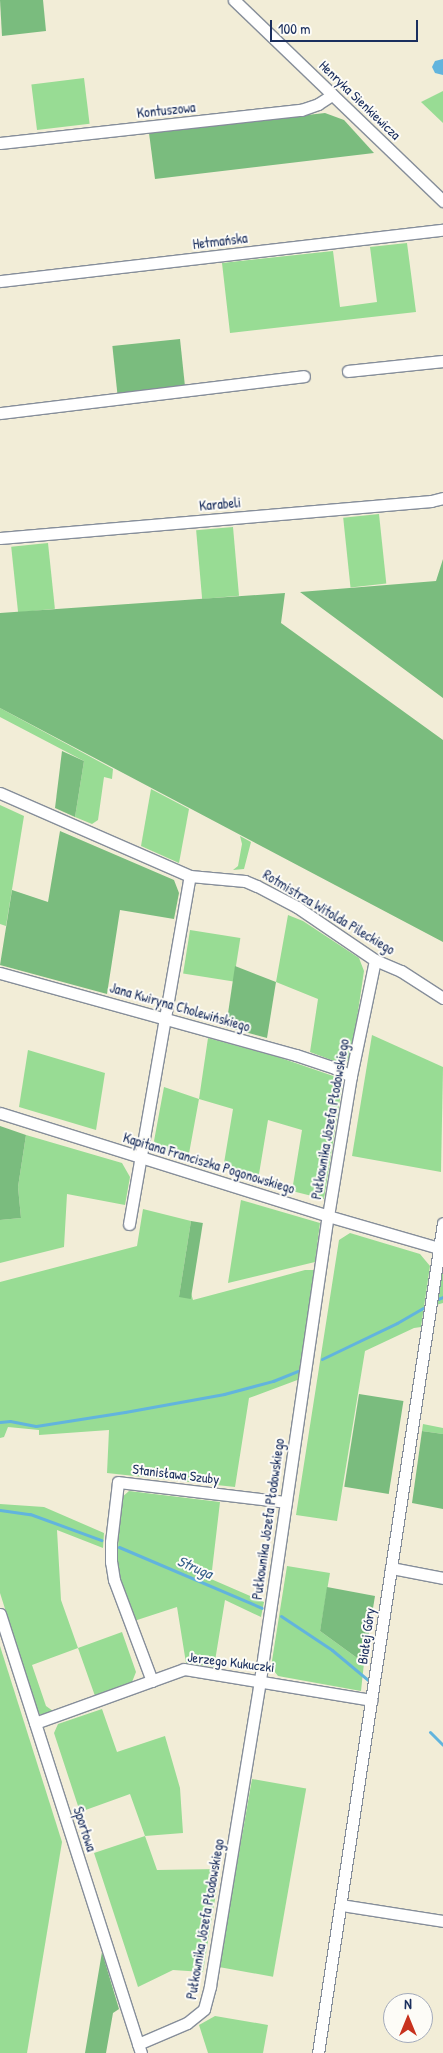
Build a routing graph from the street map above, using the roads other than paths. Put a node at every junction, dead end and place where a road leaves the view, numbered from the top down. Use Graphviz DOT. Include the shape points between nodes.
graph roads {
  1 [pos="234,0"];
  2 [pos="332,95"];
  3 [pos="0,143"];
  4 [pos="443,201"];
  5 [pos="443,230"];
  6 [pos="0,281"];
  7 [pos="443,361"];
  8 [pos="348,371"];
  9 [pos="304,376"];
  10 [pos="0,412"];
  11 [pos="443,498"];
  12 [pos="0,538"];
  13 [pos="0,793"];
  14 [pos="190,876"];
  15 [pos="375,960"];
  16 [pos="0,973"];
  17 [pos="443,998"];
  18 [pos="165,1018"];
  19 [pos="351,1076"];
  20 [pos="0,1113"];
  21 [pos="141,1158"];
  22 [pos="328,1216"];
  23 [pos="443,1223"];
  24 [pos="129,1224"];
  25 [pos="439,1248"];
  26 [pos="286,1502"];
  27 [pos="391,1568"];
  28 [pos="443,1578"];
  29 [pos="0,1614"];
  30 [pos="260,1680"];
  31 [pos="152,1681"];
  32 [pos="371,1700"];
  33 [pos="36,1723"];
  34 [pos="341,1905"];
  35 [pos="443,1920"];
  36 [pos="140,2049"];
  37 [pos="318,2053"];
  1 -- 2 [label="street, Henryka Sienkiewicza"];
  2 -- 3 [label="street, Kontuszowa" via="302,110"];
  2 -- 4 [label="street, Henryka Sienkiewicza"];
  5 -- 6 [label="street, Hetmańska"];
  7 -- 8 [label="street"];
  9 -- 10 [label="street"];
  11 -- 12 [label="street, Karabeli" via="431,502"];
  13 -- 14 [label="street, Rotmistrza Witolda Pileckiego"];
  14 -- 15 [label="street, Rotmistrza Witolda Pileckiego" via="245,881 257,886 297,907"];
  14 -- 18 [label="street"];
  15 -- 17 [label="street, Rotmistrza Witolda Pileckiego" via="401,971"];
  15 -- 19 [label="street, Pułkownika Józefa Płodowskiego"];
  16 -- 18 [label="street, Jana Kwiryna Cholewińskiego"];
  18 -- 19 [label="street, Jana Kwiryna Cholewińskiego" via="336,1068"];
  18 -- 21 [label="street"];
  19 -- 22 [label="street, Pułkownika Józefa Płodowskiego"];
  20 -- 21 [label="street, Kapitana Franciszka Pogonowskiego"];
  21 -- 22 [label="street, Kapitana Franciszka Pogonowskiego"];
  21 -- 24 [label="street"];
  22 -- 25 [label="street, Kapitana Franciszka Pogonowskiego"];
  22 -- 26 [label="street, Pułkownika Józefa Płodowskiego"];
  23 -- 25 [label="street, Białej Góry"];
  25 -- 27 [label="street, Białej Góry"];
  26 -- 30 [label="street, Pułkownika Józefa Płodowskiego"];
  26 -- 31 [label="street, Stanisława Szuby" via="118,1482 111,1542 114,1580"];
  27 -- 28 [label="street"];
  27 -- 32 [label="street, Białej Góry"];
  29 -- 33 [label="street, Sportowa"];
  30 -- 31 [label="street, Jerzego Kukuczki" via="184,1669"];
  30 -- 32 [label="street, Jerzego Kukuczki"];
  30 -- 36 [label="street, Pułkownika Józefa Płodowskiego" via="204,2009 187,2023"];
  31 -- 33 [label="street, Jerzego Kukuczki"];
  32 -- 34 [label="street, Białej Góry"];
  33 -- 36 [label="street, Sportowa"];
  34 -- 35 [label="street"];
  34 -- 37 [label="street, Białej Góry"];
}
